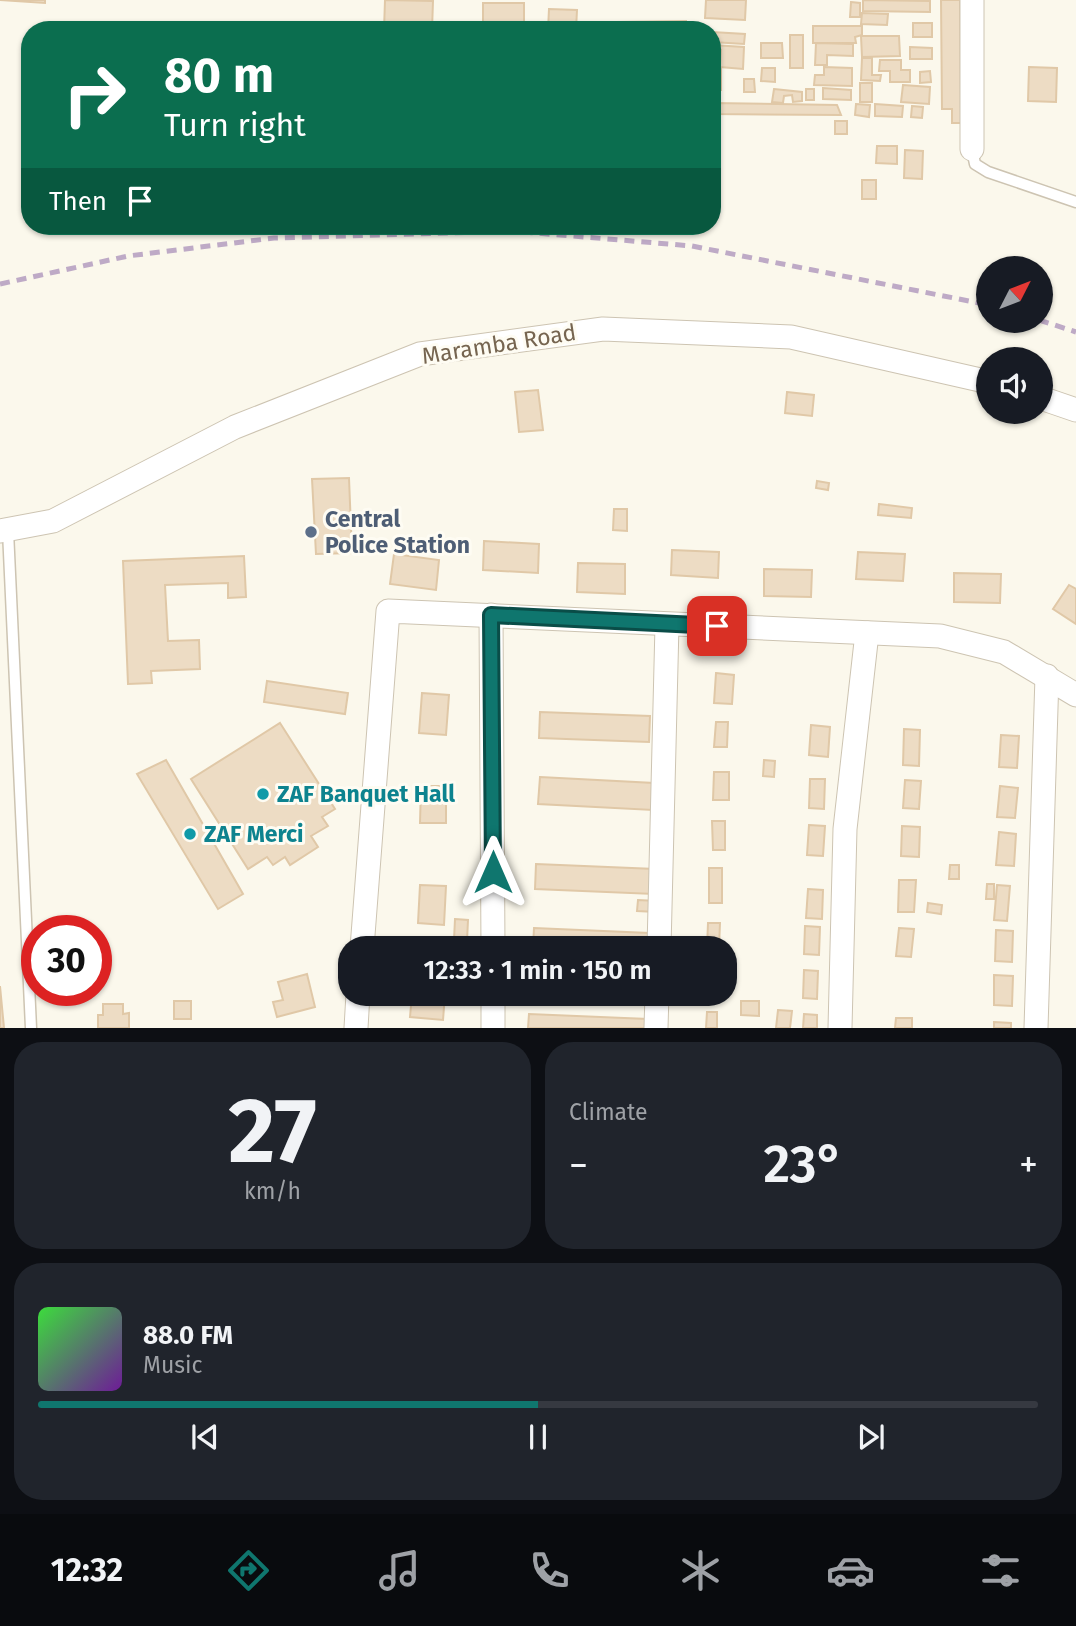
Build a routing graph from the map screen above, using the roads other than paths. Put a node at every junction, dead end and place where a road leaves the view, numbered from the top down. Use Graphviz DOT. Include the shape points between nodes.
graph roads {
  1 [pos="972,0"];
  2 [pos="972,149"];
  3 [pos="1076,202"];
  4 [pos="976,379"];
  5 [pos="1053,402"];
  6 [pos="1076,410"];
  7 [pos="4,531"];
  8 [pos="491,615"];
  9 [pos="667,625"];
  10 [pos="867,633"];
  11 [pos="1047,676"];
  12 [pos="1076,695"];
  13 [pos="363,936"];
  14 [pos="493,936"];
  15 [pos="659,936"];
  16 [pos="357,1006"];
  17 [pos="493,1006"];
  18 [pos="657,1006"];
  19 [pos="31,1027"];
  20 [pos="356,1027"];
  21 [pos="493,1027"];
  22 [pos="656,1027"];
  23 [pos="840,1027"];
  24 [pos="1036,1027"];
  1 -- 2 [label="street"];
  2 -- 3 [label="lane" via="975,164 988,172"];
  4 -- 7 [label="street, Maramba Road" via="778,337 603,329 420,354 235,427 53,521"];
  5 -- 6 [label="street"];
  7 -- 19 [label="lane"];
  8 -- 9 [label="street"];
  8 -- 13 [label="street" via="388,611"];
  8 -- 14 [label="street"];
  9 -- 10 [label="street"];
  9 -- 15 [label="street"];
  10 -- 11 [label="street" via="940,636 1004,652"];
  10 -- 23 [label="street" via="845,829"];
  11 -- 12 [label="street"];
  11 -- 24 [label="street"];
  16 -- 20 [label="street"];
  17 -- 21 [label="street"];
  18 -- 22 [label="street"];
}
